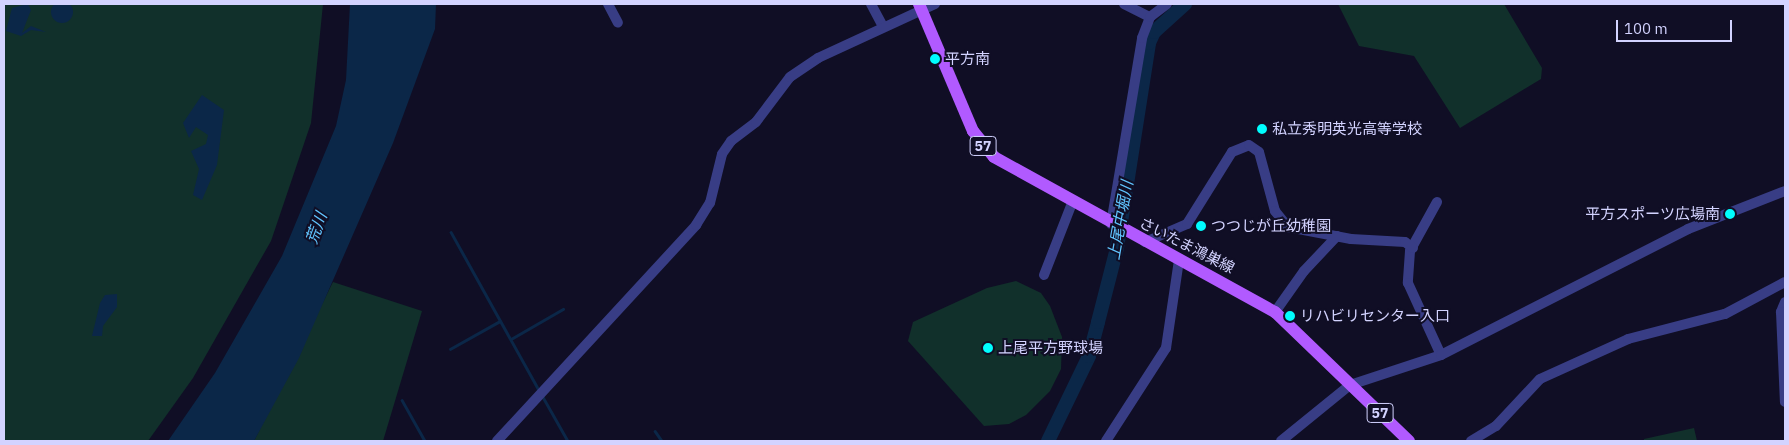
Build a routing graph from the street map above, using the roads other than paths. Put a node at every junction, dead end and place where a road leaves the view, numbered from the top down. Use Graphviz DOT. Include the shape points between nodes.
graph roads {
  1 [pos="608,4"];
  2 [pos="871,4"];
  3 [pos="935,4"];
  4 [pos="1124,4"];
  5 [pos="1167,4"];
  6 [pos="920,6"];
  7 [pos="1150,17"];
  8 [pos="618,23"];
  9 [pos="883,27"];
  10 [pos="1785,191"];
  11 [pos="1437,202"];
  12 [pos="1072,203"];
  13 [pos="1117,227"];
  14 [pos="1336,236"];
  15 [pos="1145,242"];
  16 [pos="1413,248"];
  17 [pos="1179,260"];
  18 [pos="1044,275"];
  19 [pos="1785,282"];
  20 [pos="1785,302"];
  21 [pos="1275,312"];
  22 [pos="1441,355"];
  23 [pos="1350,384"];
  24 [pos="1785,402"];
  25 [pos="497,441"];
  26 [pos="1106,441"];
  27 [pos="1281,441"];
  28 [pos="1409,441"];
  29 [pos="1471,441"];
  1 -- 8 [label="street"];
  2 -- 9 [label="street"];
  3 -- 6 [label="street"];
  4 -- 7 [label="street"];
  5 -- 7 [label="street"];
  6 -- 9 [label="street"];
  6 -- 12 [label="main road, さいたま鴻巣線 / 57" via="967,118 984,146 1006,167"];
  7 -- 13 [label="street" via="1142,38"];
  9 -- 25 [label="street" via="801,68 756,122 731,141 722,154 710,204 696,226"];
  10 -- 22 [label="street" via="1688,229"];
  11 -- 16 [label="street"];
  12 -- 13 [label="main road, さいたま鴻巣線 / 57"];
  12 -- 18 [label="street"];
  13 -- 15 [label="main road, さいたま鴻巣線 / 57"];
  14 -- 15 [label="street" via="1288,227 1275,211 1260,152 1249,145 1232,152 1187,224"];
  14 -- 16 [label="street" via="1405,242"];
  14 -- 21 [label="street" via="1304,271"];
  15 -- 17 [label="main road, さいたま鴻巣線 / 57"];
  16 -- 22 [label="street" via="1408,283"];
  17 -- 21 [label="main road, さいたま鴻巣線 / 57"];
  17 -- 26 [label="street" via="1166,348"];
  19 -- 29 [label="street" via="1725,314 1628,339 1540,379 1496,426"];
  20 -- 24 [label="street" via="1781,312"];
  21 -- 23 [label="main road, さいたま鴻巣線 / 57"];
  22 -- 23 [label="street"];
  23 -- 27 [label="street"];
  23 -- 28 [label="main road, さいたま鴻巣線 / 57"];
}
